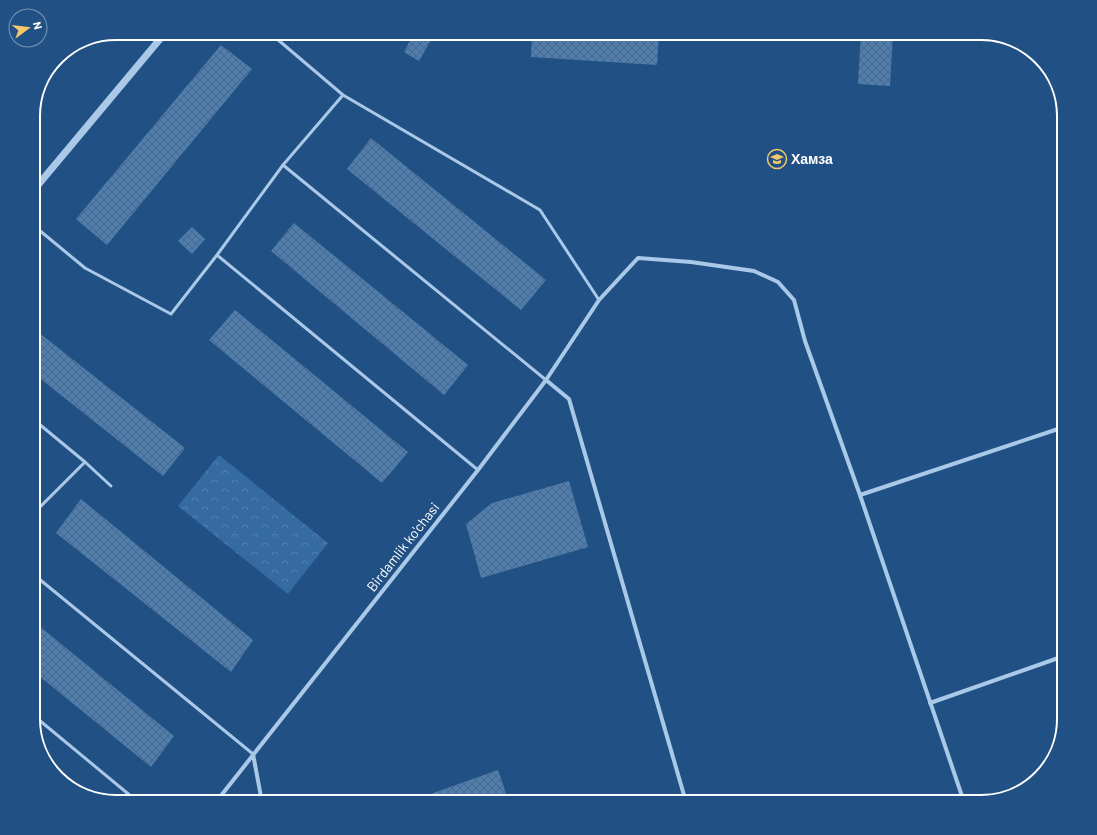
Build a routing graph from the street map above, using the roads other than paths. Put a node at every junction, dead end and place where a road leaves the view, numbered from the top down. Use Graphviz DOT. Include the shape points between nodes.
graph roads {
  1 [pos="159,40"];
  2 [pos="278,40"];
  3 [pos="343,95"];
  4 [pos="283,165"];
  5 [pos="40,183"];
  6 [pos="40,231"];
  7 [pos="217,255"];
  8 [pos="598,300"];
  9 [pos="546,380"];
  10 [pos="40,425"];
  11 [pos="1057,429"];
  12 [pos="86,462"];
  13 [pos="478,470"];
  14 [pos="111,486"];
  15 [pos="860,495"];
  16 [pos="40,507"];
  17 [pos="40,580"];
  18 [pos="1057,658"];
  19 [pos="930,703"];
  20 [pos="40,721"];
  21 [pos="253,754"];
  22 [pos="130,795"];
  23 [pos="221,795"];
  24 [pos="261,795"];
  25 [pos="684,795"];
  26 [pos="962,795"];
  1 -- 5 [label="street"];
  2 -- 3 [label="lane"];
  3 -- 4 [label="lane"];
  3 -- 8 [label="lane" via="540,210"];
  4 -- 7 [label="lane"];
  4 -- 9 [label="lane"];
  6 -- 7 [label="lane" via="85,268 171,314"];
  7 -- 13 [label="lane"];
  8 -- 9 [label="street, Birdamlik ko'chasi"];
  8 -- 15 [label="street, Birdamlik ko'chasi" via="638,258 754,271 778,282 794,300 805,341"];
  9 -- 13 [label="street, Birdamlik ko'chasi"];
  9 -- 25 [label="street" via="569,399"];
  10 -- 12 [label="lane"];
  11 -- 15 [label="street"];
  12 -- 14 [label="lane"];
  12 -- 16 [label="lane"];
  13 -- 21 [label="street, Birdamlik ko'chasi"];
  15 -- 19 [label="street"];
  17 -- 21 [label="lane"];
  18 -- 19 [label="street"];
  19 -- 26 [label="street"];
  20 -- 22 [label="lane"];
  21 -- 23 [label="street, Birdamlik ko'chasi"];
  21 -- 24 [label="street"];
}
